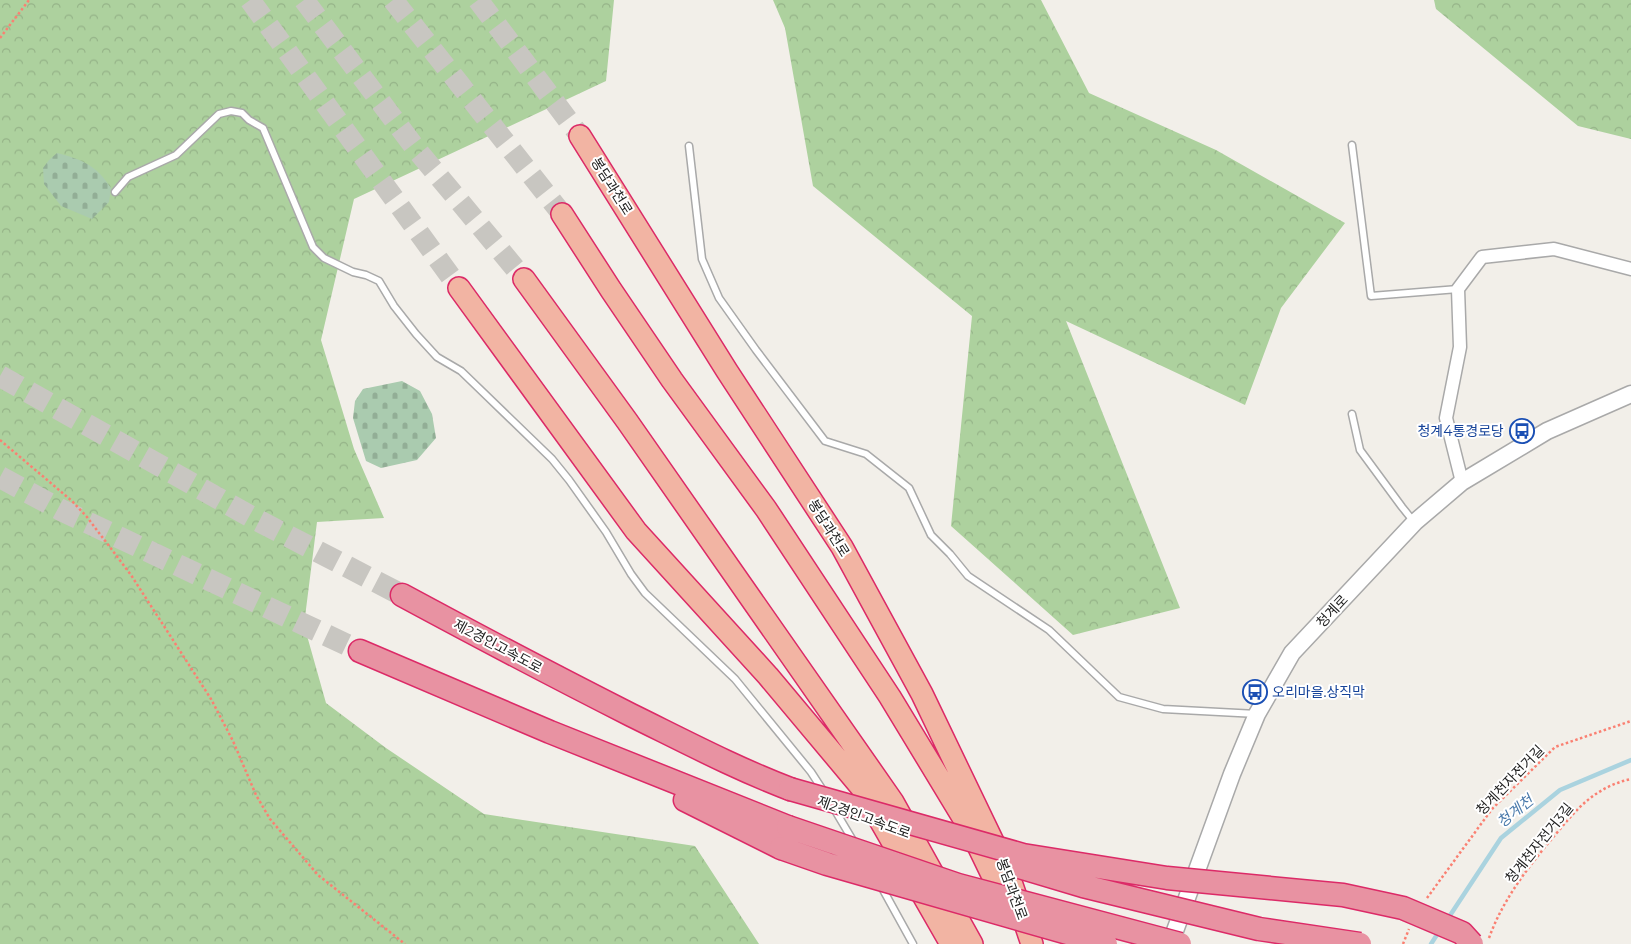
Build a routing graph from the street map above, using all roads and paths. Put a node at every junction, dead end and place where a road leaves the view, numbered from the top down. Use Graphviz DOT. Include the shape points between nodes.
graph roads {
  1 [pos="29,0"];
  2 [pos="0,38"];
  3 [pos="580,136"];
  4 [pos="1352,145"];
  5 [pos="689,146"];
  6 [pos="115,192"];
  7 [pos="562,214"];
  8 [pos="1631,269"];
  9 [pos="524,279"];
  10 [pos="459,288"];
  11 [pos="1458,289"];
  12 [pos="1631,394"];
  13 [pos="1352,414"];
  14 [pos="0,440"];
  15 [pos="1462,482"];
  16 [pos="1415,522"];
  17 [pos="402,595"];
  18 [pos="360,651"];
  19 [pos="1257,714"];
  20 [pos="1631,721"];
  21 [pos="550,732"];
  22 [pos="1631,779"];
  23 [pos="790,789"];
  24 [pos="1426,900"];
  25 [pos="1412,924"];
  26 [pos="405,944"];
  27 [pos="913,944"];
  28 [pos="951,944"];
  29 [pos="972,944"];
  30 [pos="1025,944"];
  31 [pos="1032,944"];
  32 [pos="1106,944"];
  33 [pos="1172,944"];
  34 [pos="1180,944"];
  35 [pos="1360,944"];
  36 [pos="1403,944"];
  37 [pos="1472,944"];
  38 [pos="1486,944"];
  1 -- 2 [label="path"];
  3 -- 31 [label="highway, 봉담과천로" via="726,371 842,547 922,694 1008,873"];
  4 -- 11 [label="lane" via="1371,296"];
  5 -- 19 [label="lane" via="702,259 719,298 826,441 866,454 909,488 931,534 968,576 1049,630 1118,697 1163,709"];
  6 -- 27 [label="lane" via="128,177 176,155 219,114 242,113 263,128 313,247 324,258 379,281 394,306 437,357 461,371 552,459 606,532 644,592 736,679 811,772"];
  7 -- 30 [label="highway, 봉담과천로" via="672,380 766,509 890,696 970,829"];
  8 -- 11 [label="street" via="1554,249 1482,257"];
  9 -- 29 [label="highway" via="893,802"];
  10 -- 28 [label="highway" via="636,531 768,676 861,788"];
  11 -- 15 [label="street" via="1460,347 1446,418"];
  12 -- 15 [label="street, 청계로" via="1548,431"];
  13 -- 16 [label="lane" via="1360,450"];
  14 -- 26 [label="path" via="72,501 131,575 211,699 270,819 318,875"];
  15 -- 16 [label="street, 청계로"];
  16 -- 19 [label="street, 청계로" via="1292,653"];
  17 -- 23 [label="highway, 제2경인고속도로" via="709,754"];
  18 -- 21 [label="highway"];
  19 -- 33 [label="street, 청계로" via="1232,774"];
  20 -- 24 [label="path, 청계천자전거길" via="1555,747 1492,809"];
  21 -- 32 [label="highway, bridge" via="781,848"];
  21 -- 34 [label="highway, bridge" via="788,827 958,885"];
  22 -- 38 [label="path, 청계천자전거3길" via="1618,782 1576,810 1517,884"];
  23 -- 35 [label="highway, 제2경인고속도로, bridge" via="858,816 1083,886 1258,930"];
  23 -- 37 [label="highway, bridge" via="1023,855 1167,878 1343,895 1402,908 1462,933"];
  25 -- 36 [label="path"];
}
